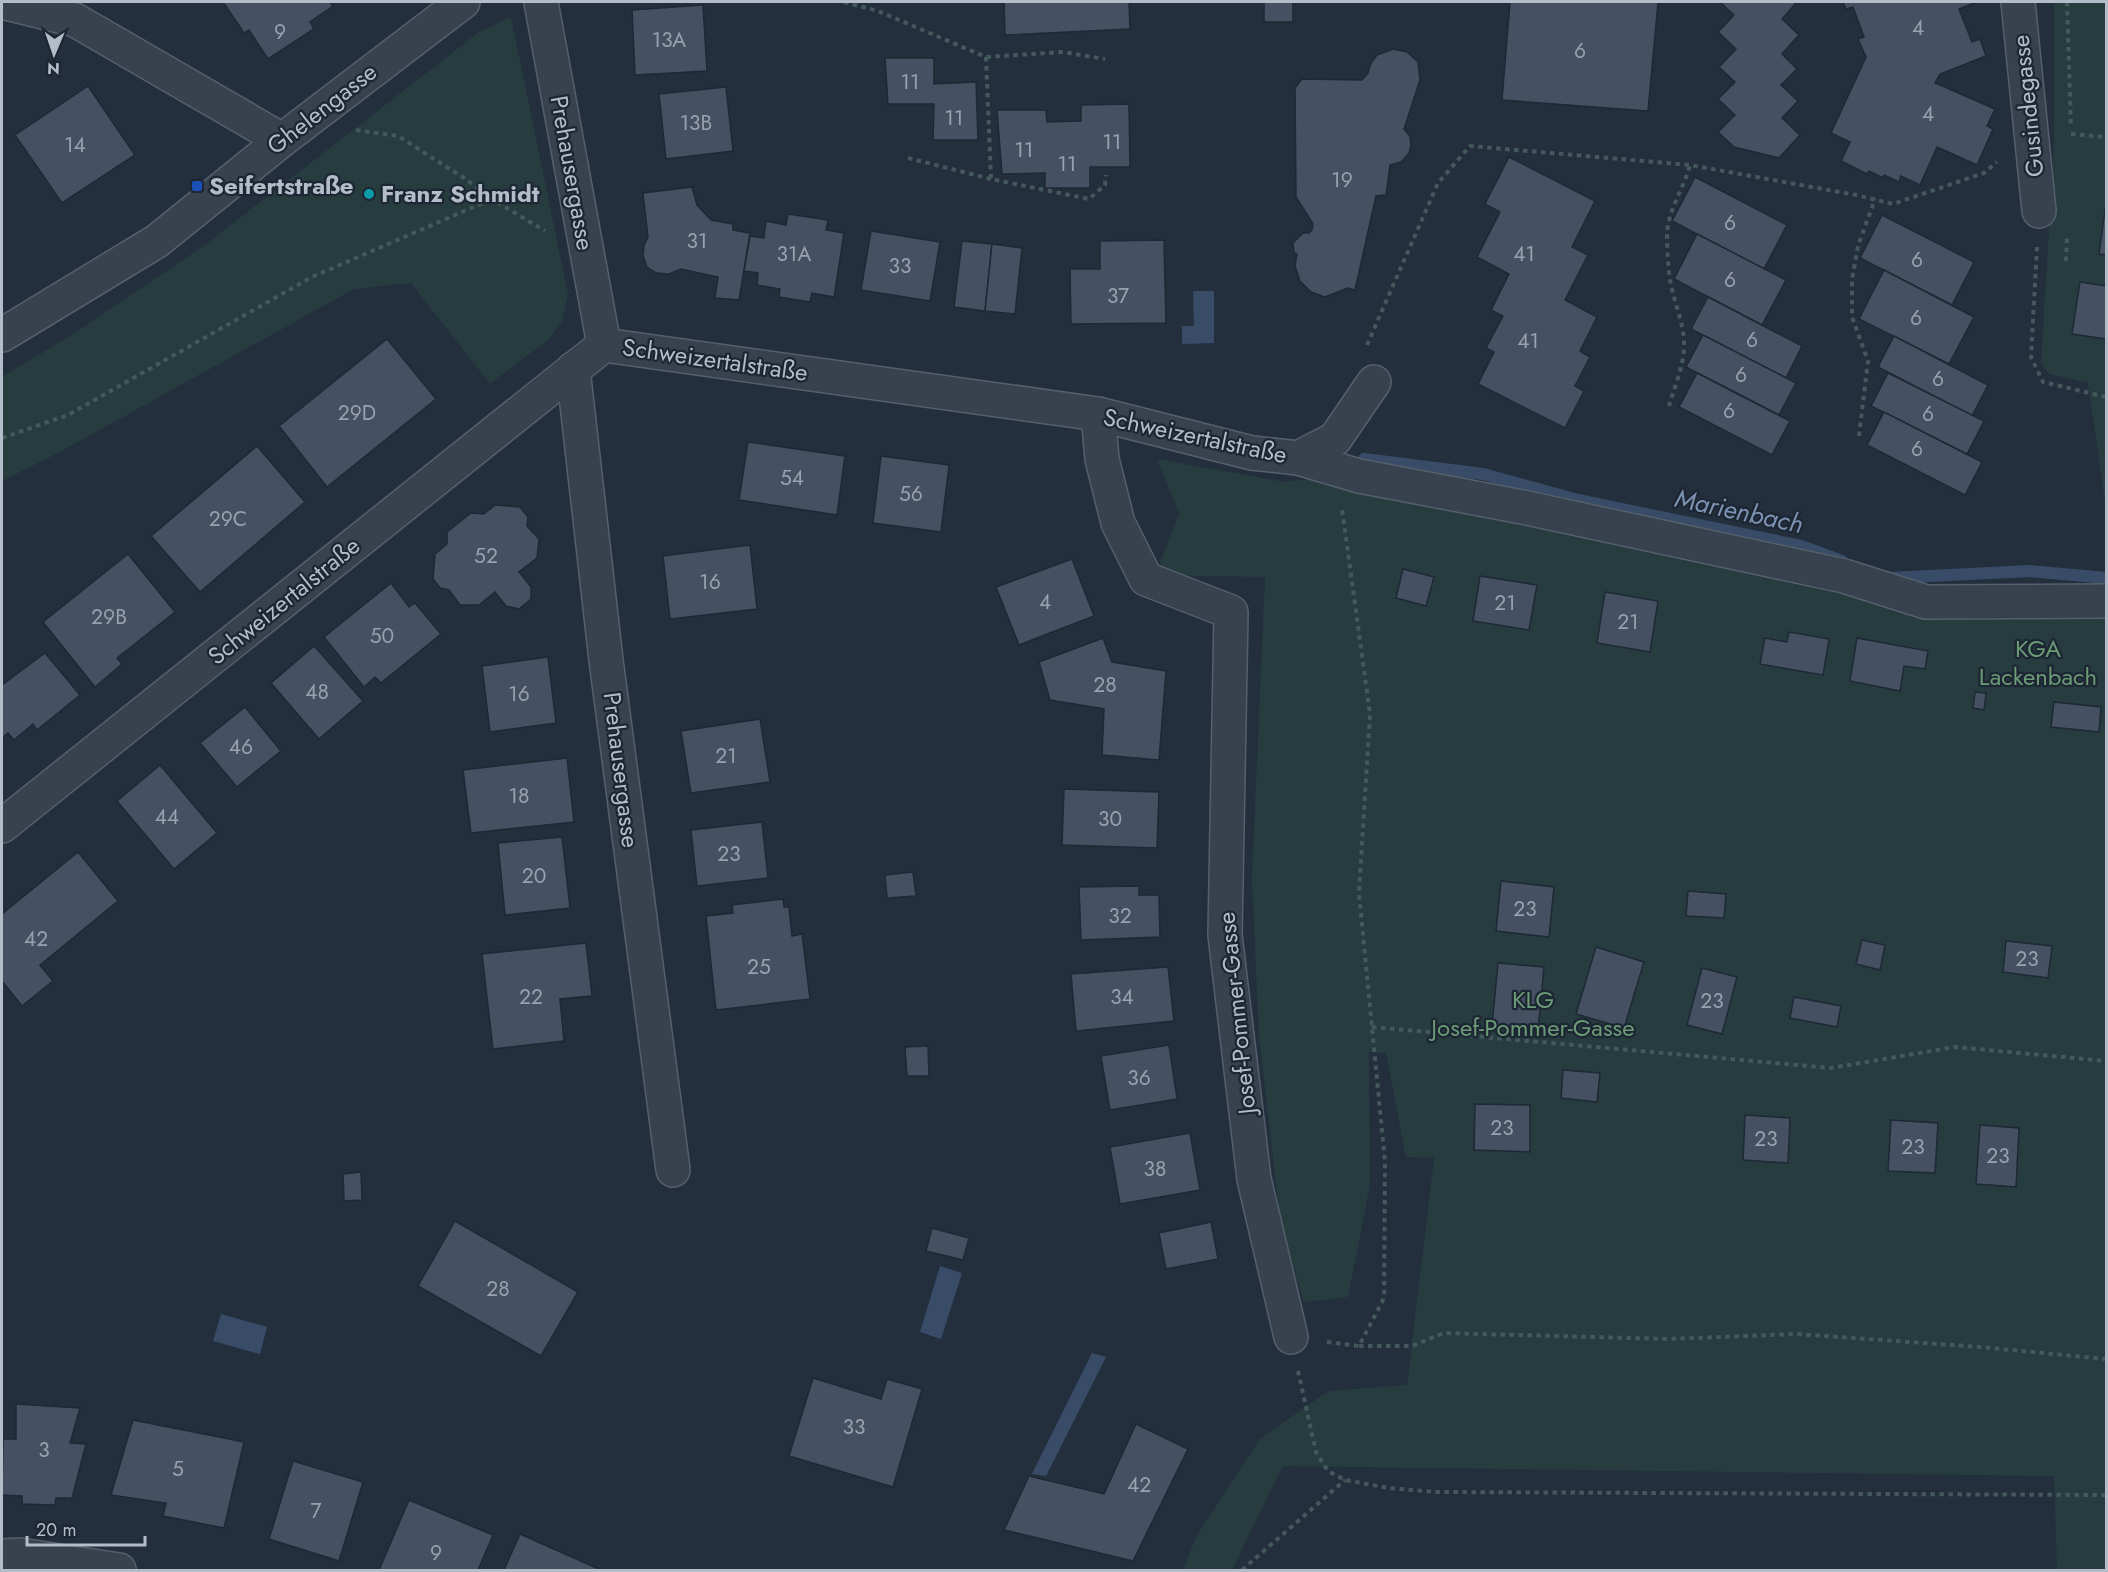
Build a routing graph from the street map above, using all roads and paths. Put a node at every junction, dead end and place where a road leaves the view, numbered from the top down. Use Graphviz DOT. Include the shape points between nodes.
graph roads {
  1 [pos="2,2"];
  2 [pos="463,2"];
  3 [pos="541,2"];
  4 [pos="844,2"];
  5 [pos="2019,2"];
  6 [pos="987,57"];
  7 [pos="1105,59"];
  8 [pos="292,132"];
  9 [pos="2071,134"];
  10 [pos="2031,136"];
  11 [pos="2106,137"];
  12 [pos="908,158"];
  13 [pos="1690,165"];
  14 [pos="1106,175"];
  15 [pos="992,179"];
  16 [pos="492,199"];
  17 [pos="1875,199"];
  18 [pos="2039,211"];
  19 [pos="589,263"];
  20 [pos="2,335"];
  21 [pos="604,345"];
  22 [pos="573,369"];
  23 [pos="1374,382"];
  24 [pos="2106,396"];
  25 [pos="1669,406"];
  26 [pos="1098,414"];
  27 [pos="1858,436"];
  28 [pos="2,438"];
  29 [pos="1298,458"];
  30 [pos="1336,468"];
  31 [pos="2106,601"];
  32 [pos="2,826"];
  33 [pos="1372,1028"];
  34 [pos="2106,1061"];
  35 [pos="673,1170"];
  36 [pos="1291,1337"];
  37 [pos="1359,1346"];
  38 [pos="2106,1359"];
  39 [pos="1346,1480"];
  40 [pos="2106,1495"];
  41 [pos="2,1556"];
  42 [pos="119,1570"];
  43 [pos="1242,1570"];
  1 -- 8 [label="street" via="75,20"];
  2 -- 8 [label="street, Ghelengasse"];
  3 -- 19 [label="street, Prehausergasse"];
  4 -- 6 [label="path" via="878,11"];
  5 -- 10 [label="street, Gusindegasse"];
  6 -- 7 [label="path" via="1063,52"];
  6 -- 15 [label="path"];
  8 -- 16 [label="path" via="346,128 398,136"];
  8 -- 20 [label="street, Ghelengasse" via="158,241"];
  9 -- 11 [label="path"];
  10 -- 17 [label="path" via="1984,173 1893,204"];
  10 -- 18 [label="street, Gusindegasse"];
  12 -- 15 [label="path"];
  13 -- 17 [label="path"];
  13 -- 23 [label="path" via="1470,146 1438,183 1362,358"];
  13 -- 25 [label="path" via="1669,217 1667,233 1670,280 1684,348"];
  14 -- 15 [label="path" via="1105,185 1089,199"];
  16 -- 19 [label="path" via="561,240"];
  16 -- 28 [label="path" via="312,277 68,415"];
  17 -- 27 [label="path" via="1858,246 1852,279 1852,317 1868,361"];
  18 -- 24 [label="path" via="2031,357 2043,382"];
  19 -- 21 [label="street, Prehausergasse"];
  21 -- 22 [label="street, Schweizertalstraße"];
  21 -- 26 [label="street, Schweizertalstraße"];
  22 -- 32 [label="street, Schweizertalstraße"];
  22 -- 35 [label="street, Prehausergasse" via="606,660"];
  23 -- 29 [label="street, Schweizertalstraße" via="1335,439"];
  26 -- 29 [label="street, Schweizertalstraße" via="1252,453"];
  26 -- 36 [label="street, Josef-Pommer-Gasse" via="1102,459 1118,523 1146,579 1231,612 1225,935 1254,1179"];
  29 -- 30 [label="street"];
  30 -- 31 [label="street" via="1359,476 1832,574 1926,602"];
  30 -- 33 [label="path" via="1370,714 1359,893"];
  33 -- 34 [label="path" via="1831,1068 1955,1047"];
  33 -- 37 [label="path" via="1386,1162 1384,1298"];
  36 -- 37 [label="path"];
  36 -- 39 [label="path" via="1316,1452 1328,1471"];
  37 -- 38 [label="path" via="1412,1346 1444,1333 1668,1340 1797,1334"];
  39 -- 40 [label="path" via="1436,1492"];
  39 -- 43 [label="path"];
  41 -- 42 [label="street" via="20,1555"];
}
